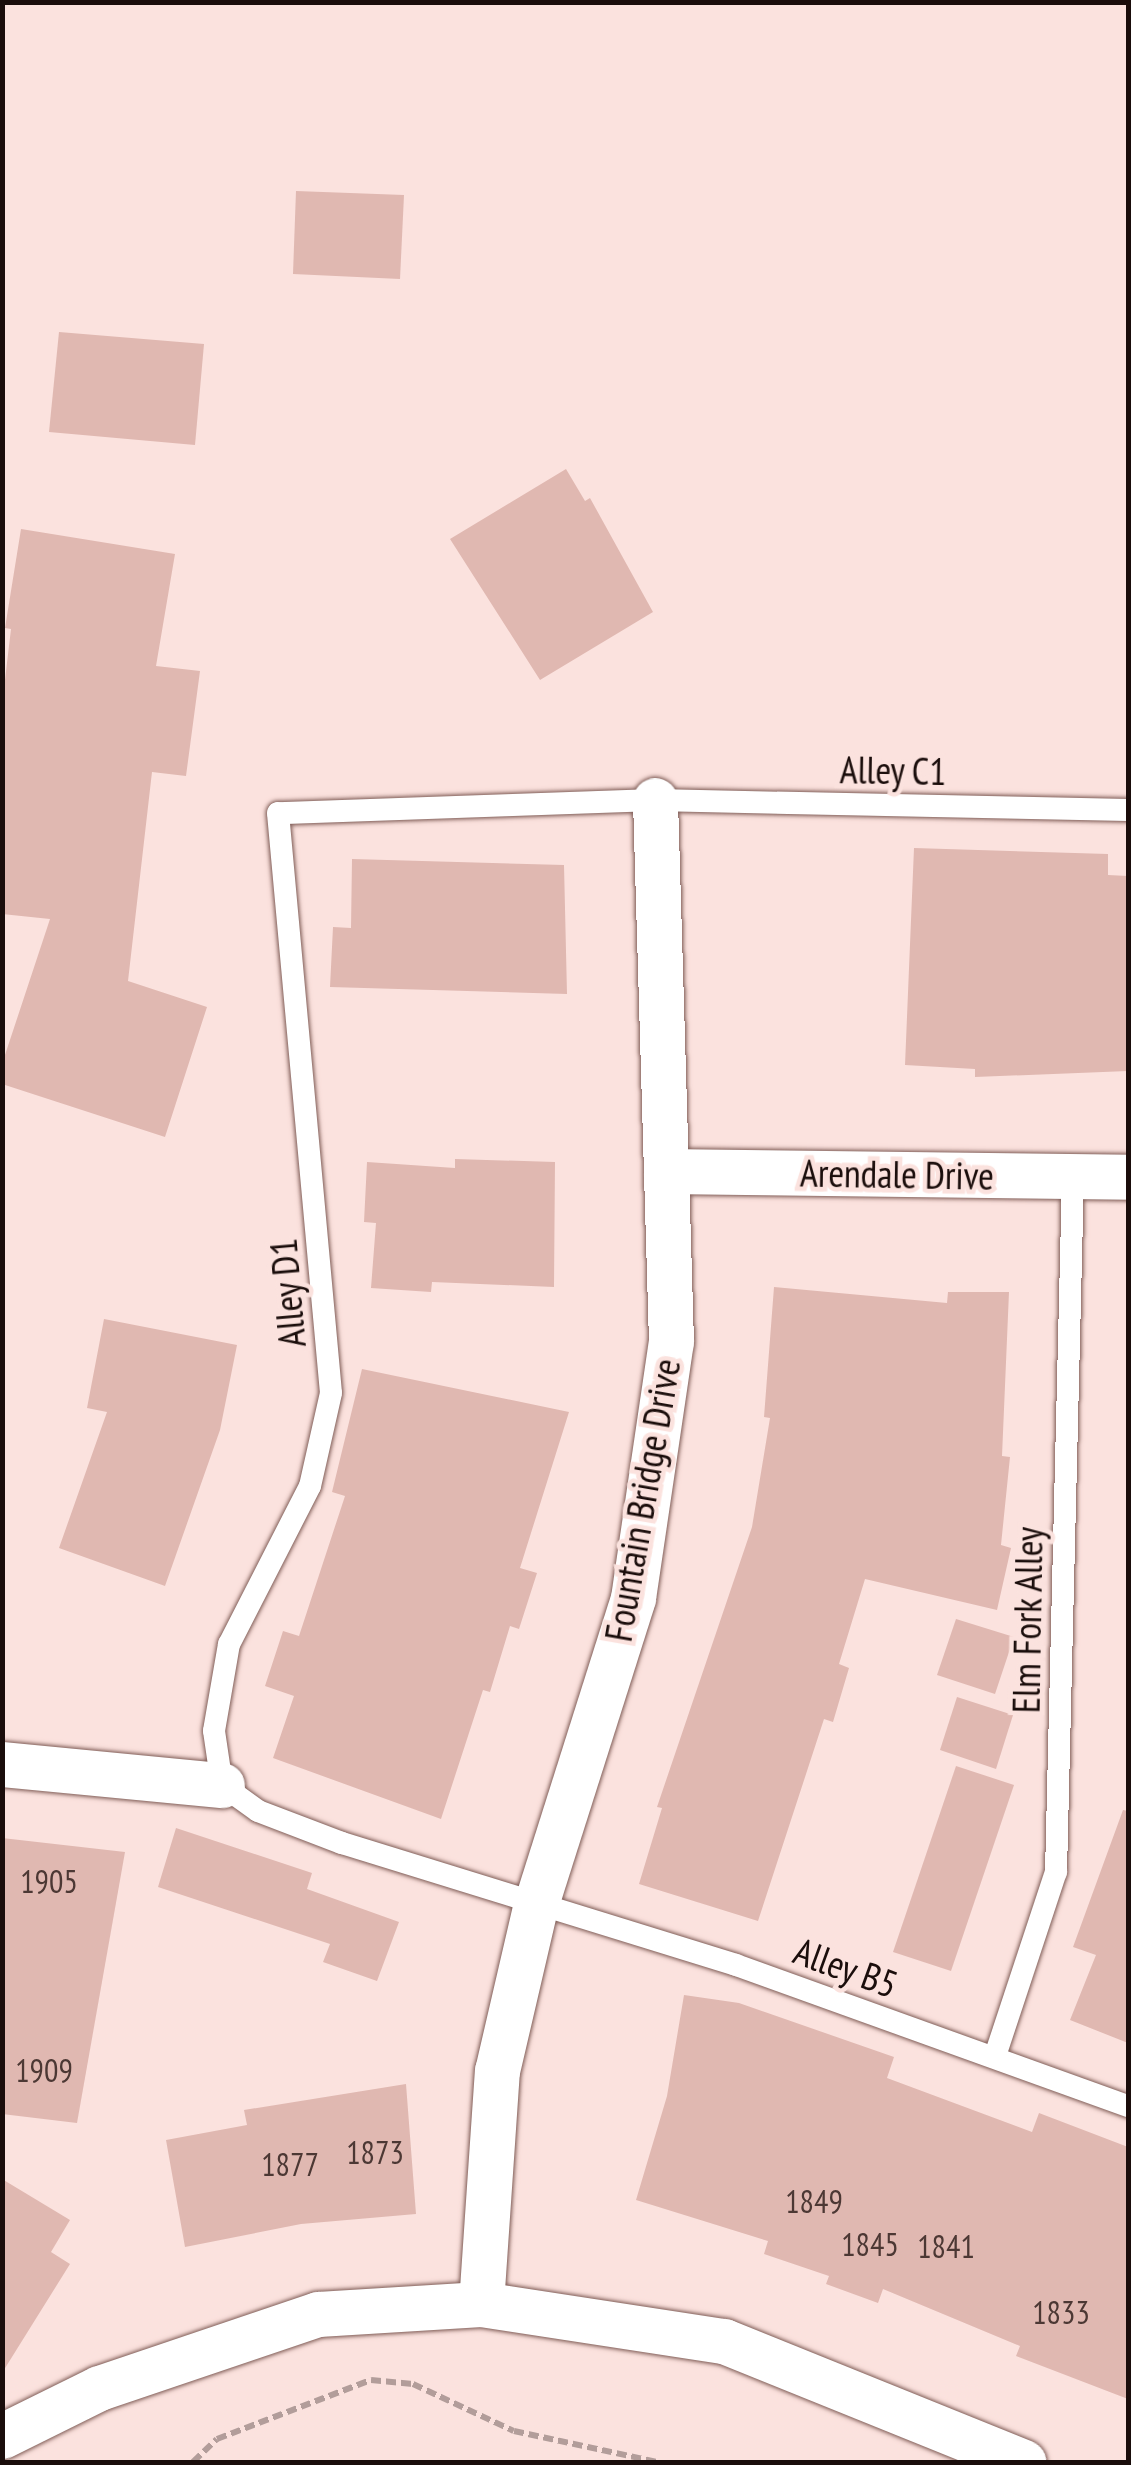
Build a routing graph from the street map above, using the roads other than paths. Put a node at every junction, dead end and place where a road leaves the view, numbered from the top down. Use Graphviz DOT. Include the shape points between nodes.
graph roads {
  1 [pos="655,800"];
  2 [pos="1128,810"];
  3 [pos="666,1171"];
  4 [pos="1073,1176"];
  5 [pos="1128,1177"];
  6 [pos="2,1764"];
  7 [pos="222,1785"];
  8 [pos="536,1904"];
  9 [pos="995,2056"];
  10 [pos="1128,2106"];
  11 [pos="481,2304"];
  12 [pos="2,2436"];
  13 [pos="1024,2462"];
  1 -- 2 [label="lane, Alley C1"];
  1 -- 3 [label="street, Fountain Bridge Drive"];
  1 -- 7 [label="lane, Alley D1" via="278,813 331,1393 310,1486 229,1644 214,1731"];
  3 -- 4 [label="street, Arendale Drive"];
  3 -- 8 [label="street, Fountain Bridge Drive" via="670,1342 633,1598"];
  4 -- 5 [label="street, Arendale Drive"];
  4 -- 9 [label="lane, Elm Fork Alley" via="1056,1872"];
  6 -- 7 [label="street"];
  7 -- 8 [label="lane" via="258,1810 342,1843"];
  8 -- 9 [label="lane, Alley B5"];
  8 -- 11 [label="street, Fountain Bridge Drive" via="497,2070"];
  9 -- 10 [label="lane, Alley B5"];
  11 -- 12 [label="street" via="318,2314 99,2388"];
  11 -- 13 [label="street" via="724,2341"];
}
